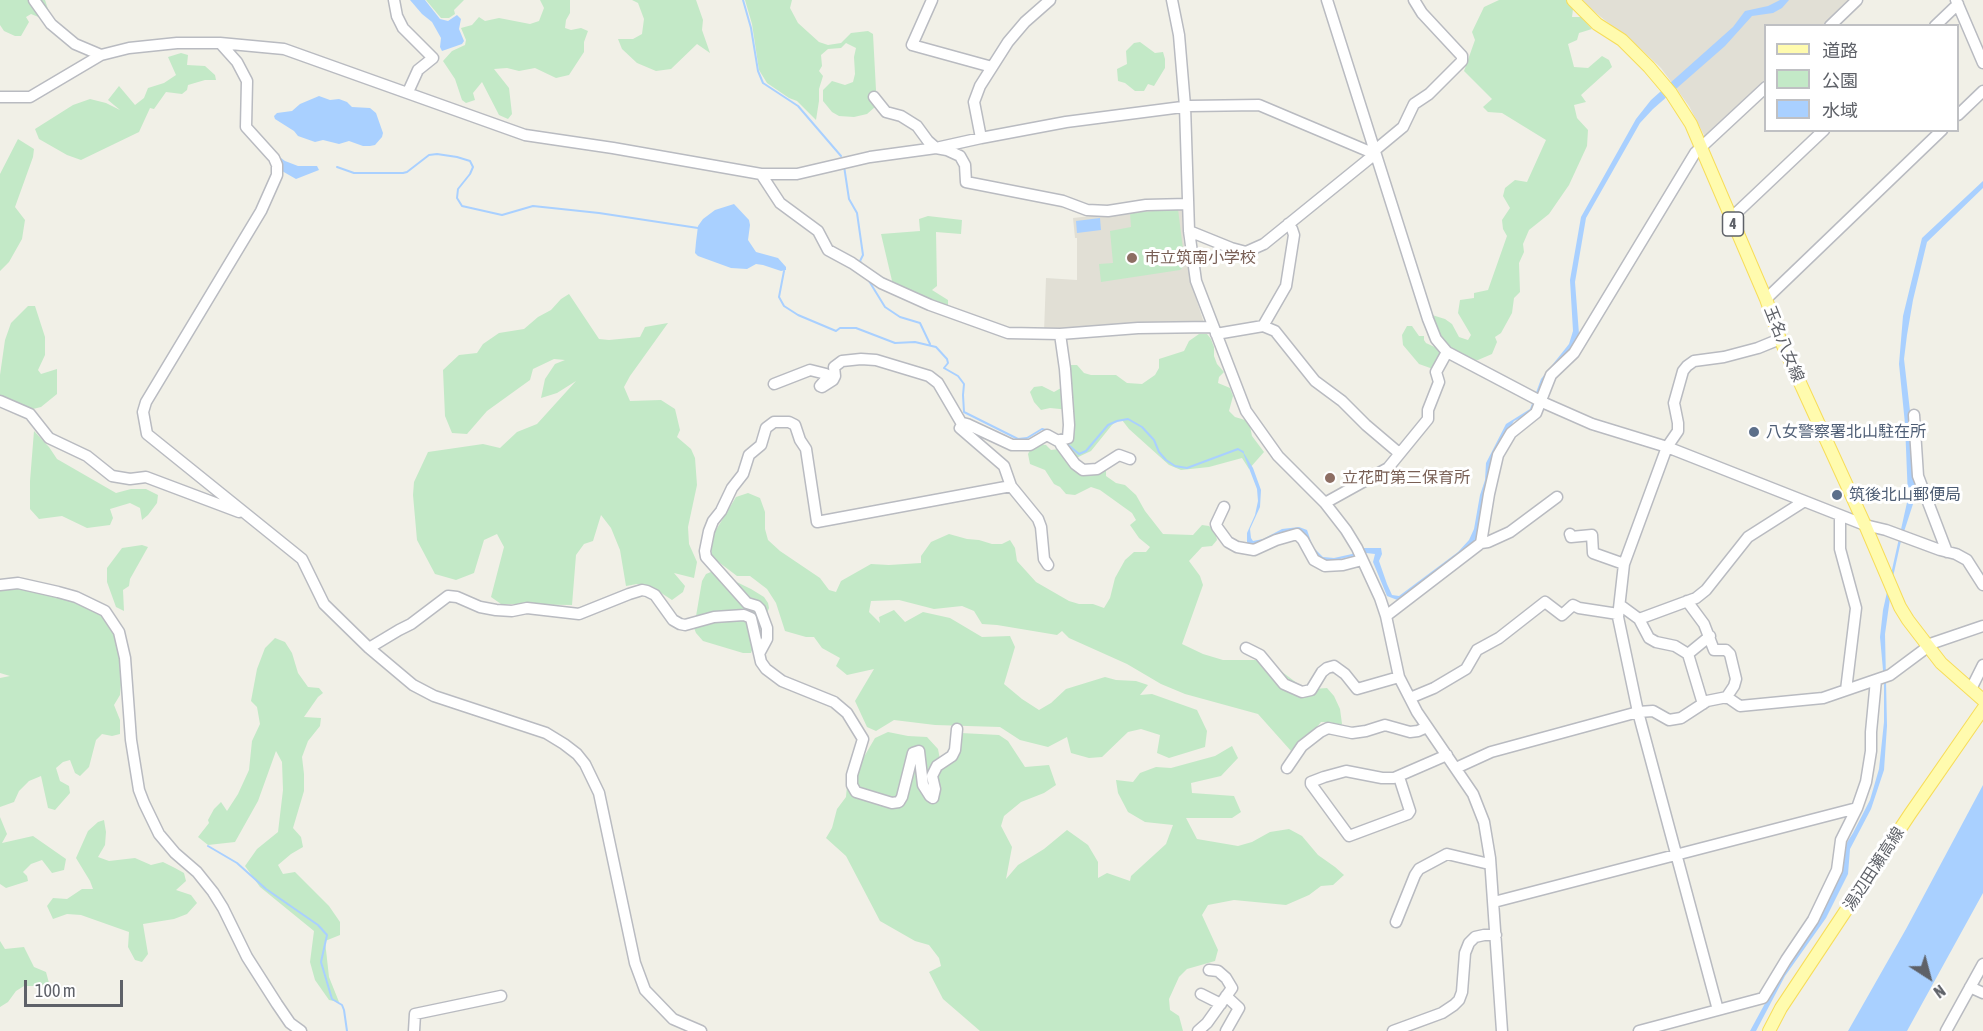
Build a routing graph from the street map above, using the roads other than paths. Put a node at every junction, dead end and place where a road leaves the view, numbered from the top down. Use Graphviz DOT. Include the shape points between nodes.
graph roads {
  1 [pos="34,0"];
  2 [pos="394,0"];
  3 [pos="932,0"];
  4 [pos="1049,0"];
  5 [pos="1172,0"];
  6 [pos="1327,0"];
  7 [pos="1414,0"];
  8 [pos="1573,0"];
  9 [pos="1857,0"];
  10 [pos="1957,2"];
  11 [pos="1832,24"];
  12 [pos="1937,24"];
  13 [pos="220,43"];
  14 [pos="101,55"];
  15 [pos="1982,58"];
  16 [pos="992,67"];
  17 [pos="1764,89"];
  18 [pos="1983,91"];
  19 [pos="408,92"];
  20 [pos="0,97"];
  21 [pos="874,97"];
  22 [pos="1185,106"];
  23 [pos="1959,114"];
  24 [pos="1822,132"];
  25 [pos="1939,132"];
  26 [pos="981,138"];
  27 [pos="936,148"];
  28 [pos="1701,148"];
  29 [pos="1374,153"];
  30 [pos="761,174"];
  31 [pos="1188,204"];
  32 [pos="1731,219"];
  33 [pos="1288,224"];
  34 [pos="1189,231"];
  35 [pos="1766,299"];
  36 [pos="1263,326"];
  37 [pos="1214,330"];
  38 [pos="1060,334"];
  39 [pos="1780,339"];
  40 [pos="1447,352"];
  41 [pos="774,384"];
  42 [pos="1537,400"];
  43 [pos="0,401"];
  44 [pos="1914,415"];
  45 [pos="962,424"];
  46 [pos="1060,440"];
  47 [pos="1667,447"];
  48 [pos="1399,453"];
  49 [pos="1130,459"];
  50 [pos="1011,486"];
  51 [pos="1557,497"];
  52 [pos="1803,502"];
  53 [pos="1325,503"];
  54 [pos="1224,507"];
  55 [pos="248,515"];
  56 [pos="1840,516"];
  57 [pos="1866,525"];
  58 [pos="1570,534"];
  59 [pos="1481,543"];
  60 [pos="1947,552"];
  61 [pos="1360,556"];
  62 [pos="1624,564"];
  63 [pos="1048,566"];
  64 [pos="0,585"];
  65 [pos="1983,585"];
  66 [pos="1687,601"];
  67 [pos="1619,610"];
  68 [pos="1386,616"];
  69 [pos="1639,619"];
  70 [pos="1983,627"];
  71 [pos="1710,636"];
  72 [pos="1928,647"];
  73 [pos="369,648"];
  74 [pos="1246,648"];
  75 [pos="760,652"];
  76 [pos="1688,654"];
  77 [pos="1983,665"];
  78 [pos="1399,677"];
  79 [pos="1883,678"];
  80 [pos="1971,689"];
  81 [pos="1846,690"];
  82 [pos="1410,698"];
  83 [pos="1726,698"];
  84 [pos="1983,700"];
  85 [pos="1703,704"];
  86 [pos="1983,709"];
  87 [pos="1638,712"];
  88 [pos="1427,727"];
  89 [pos="957,729"];
  90 [pos="1447,755"];
  91 [pos="1287,768"];
  92 [pos="1456,768"];
  93 [pos="1399,777"];
  94 [pos="1857,808"];
  95 [pos="1676,855"];
  96 [pos="1485,863"];
  97 [pos="1494,902"];
  98 [pos="1396,922"];
  99 [pos="1496,935"];
  100 [pos="1983,964"];
  101 [pos="1209,969"];
  102 [pos="1970,987"];
  103 [pos="1983,993"];
  104 [pos="1201,994"];
  105 [pos="501,996"];
  106 [pos="1223,1000"];
  107 [pos="1718,1010"];
  108 [pos="301,1031"];
  109 [pos="414,1031"];
  110 [pos="701,1031"];
  111 [pos="1198,1031"];
  112 [pos="1226,1031"];
  113 [pos="1393,1031"];
  114 [pos="1502,1031"];
  115 [pos="1639,1031"];
  116 [pos="1769,1031"];
  117 [pos="1946,1031"];
  1 -- 14 [label="street" via="51,24 75,44"];
  2 -- 19 [label="street" via="403,28 433,58 418,70"];
  3 -- 16 [label="street" via="912,45"];
  4 -- 16 [label="street" via="1025,22"];
  5 -- 22 [label="street"];
  6 -- 29 [label="street"];
  7 -- 29 [label="street" via="1462,56 1462,62 1414,104 1403,126"];
  8 -- 28 [label="main road, 玉名八女線 / 4" via="1597,24 1622,40 1668,90 1691,124"];
  9 -- 11 [label="street"];
  10 -- 12 [label="street"];
  10 -- 15 [label="street"];
  13 -- 14 [label="street" via="167,44"];
  13 -- 19 [label="street" via="284,49"];
  13 -- 55 [label="street" via="247,81 246,127 274,158 277,175 261,211 143,412 147,434"];
  14 -- 20 [label="street" via="30,97"];
  16 -- 26 [label="street" via="974,102"];
  17 -- 28 [label="street"];
  18 -- 23 [label="street"];
  19 -- 30 [label="street" via="525,135"];
  21 -- 27 [label="street" via="886,112 917,126"];
  22 -- 26 [label="street"];
  22 -- 29 [label="street" via="1259,105"];
  22 -- 31 [label="street"];
  24 -- 32 [label="street"];
  25 -- 35 [label="street"];
  26 -- 27 [label="street"];
  27 -- 30 [label="street" via="870,157 797,174"];
  27 -- 31 [label="street" via="960,156 966,182 1063,201 1087,210"];
  28 -- 32 [label="main road, 玉名八女線 / 4"];
  28 -- 42 [label="street" via="1574,353 1551,375"];
  29 -- 33 [label="street"];
  29 -- 40 [label="street" via="1428,319 1436,339"];
  30 -- 38 [label="street" via="780,203 818,231 828,250 881,283 1008,333"];
  31 -- 34 [label="street"];
  32 -- 35 [label="main road, 玉名八女線 / 4"];
  33 -- 34 [label="street" via="1264,244 1246,252"];
  33 -- 36 [label="street" via="1294,235 1286,286"];
  34 -- 37 [label="street" via="1196,281"];
  35 -- 39 [label="main road, 玉名八女線 / 4"];
  36 -- 37 [label="street"];
  36 -- 48 [label="street" via="1275,331 1315,381 1342,400"];
  37 -- 38 [label="street" via="1138,328"];
  37 -- 53 [label="street" via="1246,411 1278,456"];
  38 -- 46 [label="street" via="1069,425 1068,438"];
  39 -- 47 [label="street" via="1687,366 1674,403 1678,431"];
  39 -- 57 [label="main road, 玉名八女線 / 4"];
  40 -- 42 [label="street"];
  40 -- 48 [label="street" via="1436,372 1440,382 1428,420"];
  41 -- 45 [label="street" via="810,370 826,374 822,387 833,380 834,367 842,361 876,360 930,376"];
  42 -- 47 [label="street" via="1592,424"];
  42 -- 59 [label="street" via="1536,413 1511,433 1498,455"];
  43 -- 55 [label="street" via="30,414 49,438 87,456 112,476 146,477"];
  44 -- 60 [label="street" via="1918,476"];
  45 -- 46 [label="street" via="1012,445 1030,445 1047,435"];
  45 -- 50 [label="street" via="960,428 1004,466"];
  46 -- 49 [label="street" via="1075,465 1083,470 1097,469 1119,455"];
  47 -- 52 [label="street"];
  47 -- 62 [label="street"];
  48 -- 53 [label="street" via="1388,468"];
  50 -- 63 [label="street" via="1038,519"];
  50 -- 75 [label="street" via="812,523 806,449 795,425 774,422 766,428 761,445 749,455 743,474 713,521 705,551 747,603 760,609 767,628 767,639"];
  51 -- 59 [label="street" via="1510,532"];
  52 -- 56 [label="street"];
  52 -- 66 [label="street" via="1748,537 1706,590"];
  53 -- 61 [label="street"];
  54 -- 61 [label="street" via="1216,524 1228,542 1237,547 1254,550 1297,534 1314,560 1325,566 1343,565"];
  55 -- 73 [label="street" via="302,559 324,604"];
  56 -- 57 [label="street"];
  56 -- 81 [label="street" via="1838,538 1856,608"];
  57 -- 60 [label="street"];
  57 -- 72 [label="main road, 玉名八女線 / 4" via="1894,594"];
  58 -- 62 [label="street" via="1592,535 1593,553"];
  59 -- 68 [label="street"];
  60 -- 65 [label="street" via="1967,560"];
  61 -- 68 [label="street"];
  62 -- 67 [label="street"];
  64 -- 108 [label="street" via="18,583 58,592 105,611 119,632 125,658 131,740 144,803 159,834 213,892 247,957 290,1023"];
  66 -- 69 [label="street"];
  66 -- 71 [label="street"];
  67 -- 69 [label="street"];
  67 -- 82 [label="street" via="1573,605 1562,615 1545,602 1477,650 1466,669"];
  67 -- 87 [label="street"];
  68 -- 78 [label="street"];
  69 -- 76 [label="street" via="1649,638"];
  70 -- 72 [label="street"];
  71 -- 76 [label="street"];
  71 -- 83 [label="street" via="1714,650 1730,654 1736,679"];
  72 -- 79 [label="street"];
  72 -- 80 [label="main road, 玉名八女線 / 4"];
  73 -- 75 [label="street" via="411,624 448,596 496,610 527,608 579,614 642,590 655,595 680,624 714,617 751,618"];
  73 -- 110 [label="street" via="413,685 434,696 546,733 585,764 599,793 635,963 645,990 673,1019"];
  74 -- 78 [label="street" via="1260,656 1284,684 1302,692 1311,690 1322,672 1334,666 1357,689"];
  75 -- 89 [label="street" via="761,662 776,677 834,702 847,713 862,739 852,775 856,792 899,802 909,763 919,751 923,785 933,798 932,776 937,766 952,756"];
  76 -- 85 [label="street"];
  77 -- 80 [label="street"];
  78 -- 82 [label="street"];
  79 -- 81 [label="street"];
  79 -- 94 [label="street" via="1871,732 1866,782"];
  80 -- 84 [label="main road, 玉名八女線 / 4"];
  81 -- 83 [label="street" via="1823,698 1740,706"];
  82 -- 88 [label="street"];
  83 -- 85 [label="street"];
  85 -- 87 [label="street" via="1681,718 1669,720 1653,711"];
  86 -- 116 [label="main road, 湯辺田瀬高線"];
  87 -- 92 [label="street" via="1491,752"];
  87 -- 95 [label="street"];
  88 -- 90 [label="street"];
  88 -- 91 [label="street" via="1410,732 1385,725 1352,733 1328,728 1302,746"];
  90 -- 92 [label="street"];
  90 -- 93 [label="street"];
  92 -- 97 [label="street" via="1473,794 1484,822"];
  93 -- 93 [label="street" via="1346,771 1311,784 1349,836 1408,814"];
  94 -- 95 [label="street"];
  94 -- 107 [label="street" via="1841,840 1837,870 1813,920 1763,998"];
  95 -- 97 [label="street"];
  95 -- 107 [label="street"];
  96 -- 98 [label="street" via="1448,854 1419,869"];
  97 -- 99 [label="street"];
  99 -- 113 [label="street" via="1476,937 1469,943 1462,992 1454,1005"];
  99 -- 114 [label="street"];
  100 -- 102 [label="street"];
  101 -- 106 [label="street" via="1218,971 1232,986"];
  102 -- 103 [label="street"];
  102 -- 117 [label="street"];
  104 -- 106 [label="street"];
  105 -- 109 [label="street" via="415,1014"];
  106 -- 111 [label="street"];
  106 -- 112 [label="street" via="1239,1008"];
  107 -- 115 [label="street"];
}
